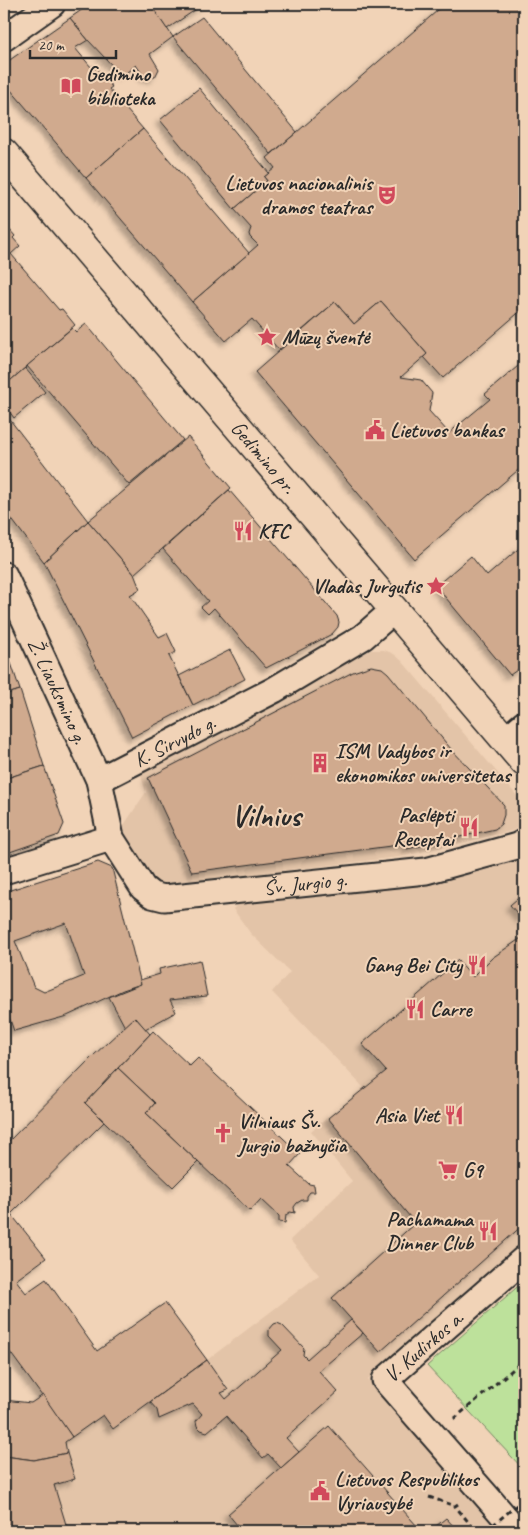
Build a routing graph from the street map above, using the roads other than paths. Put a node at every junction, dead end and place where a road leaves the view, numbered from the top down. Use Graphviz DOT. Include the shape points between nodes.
graph roads {
  1 [pos="52,4"];
  2 [pos="4,38"];
  3 [pos="4,153"];
  4 [pos="4,574"];
  5 [pos="394,610"];
  6 [pos="515,732"];
  7 [pos="524,762"];
  8 [pos="99,780"];
  9 [pos="112,838"];
  10 [pos="524,842"];
  11 [pos="4,871"];
  12 [pos="524,1259"];
  13 [pos="517,1531"];
  1 -- 2 [label="street"];
  3 -- 5 [label="main road, Gedimino pr."];
  4 -- 8 [label="street, Ž. Liauksmino g."];
  5 -- 6 [label="main road, Gedimino pr."];
  5 -- 8 [label="street, K. Sirvydo g." via="363,637 274,690"];
  6 -- 7 [label="main road, Gedimino pr."];
  8 -- 9 [label="street"];
  9 -- 10 [label="street, Šv. Jurgio g." via="143,888 164,898 426,871"];
  9 -- 11 [label="street"];
  12 -- 13 [label="street, V. Kudirkos a." via="385,1380"];
}
